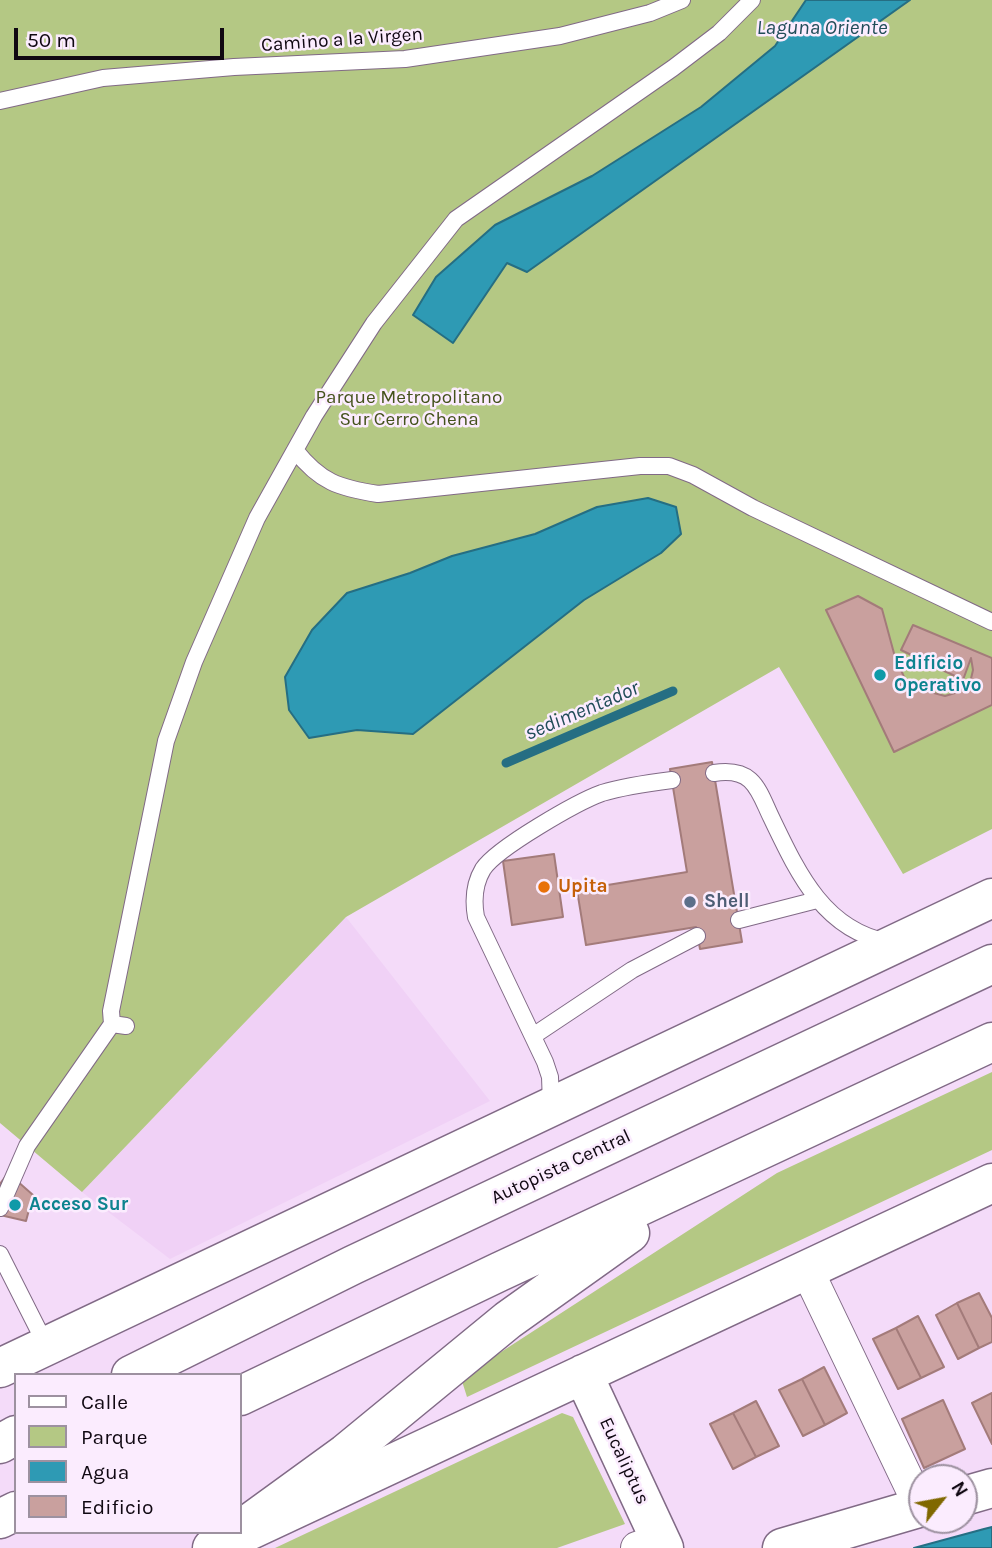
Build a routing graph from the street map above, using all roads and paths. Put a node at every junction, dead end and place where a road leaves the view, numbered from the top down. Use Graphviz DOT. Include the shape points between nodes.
graph roads {
  1 [pos="682,0"];
  2 [pos="752,0"];
  3 [pos="0,101"];
  4 [pos="295,450"];
  5 [pos="992,622"];
  6 [pos="714,773"];
  7 [pos="672,780"];
  8 [pos="992,898"];
  9 [pos="817,900"];
  10 [pos="739,920"];
  11 [pos="697,936"];
  12 [pos="896,944"];
  13 [pos="992,964"];
  14 [pos="533,1035"];
  15 [pos="992,1042"];
  16 [pos="551,1108"];
  17 [pos="750,1157"];
  18 [pos="992,1184"];
  19 [pos="0,1208"];
  20 [pos="0,1254"];
  21 [pos="807,1270"];
  22 [pos="47,1347"];
  23 [pos="0,1368"];
  24 [pos="135,1373"];
  25 [pos="583,1374"];
  26 [pos="242,1395"];
  27 [pos="908,1479"];
  28 [pos="908,1512"];
  29 [pos="242,1528"];
  30 [pos="242,1532"];
  31 [pos="654,1546"];
  32 [pos="782,1548"];
  1 -- 3 [label="lane, Camino a la Virgen" via="573,33 521,42 405,59 103,78"];
  2 -- 4 [label="lane" via="673,68 456,219 374,323"];
  4 -- 5 [label="lane" via="316,475 351,490 378,494 669,466"];
  4 -- 19 [label="lane" via="257,519 194,662 166,741 114,997 119,1025 27,1146"];
  6 -- 9 [label="lane" via="737,772 751,781"];
  7 -- 14 [label="lane" via="619,789 578,803 496,855 482,870 474,892 477,916"];
  8 -- 12 [label="main road"];
  9 -- 10 [label="lane"];
  9 -- 12 [label="lane" via="844,925"];
  11 -- 14 [label="lane" via="632,970"];
  12 -- 16 [label="main road"];
  13 -- 24 [label="main road, Autopista Central" via="353,1265"];
  14 -- 16 [label="lane" via="550,1077"];
  15 -- 17 [label="main road"];
  16 -- 22 [label="main road"];
  17 -- 26 [label="main road"];
  17 -- 29 [label="main road" via="548,1290 346,1453"];
  18 -- 21 [label="main road"];
  20 -- 22 [label="lane"];
  21 -- 25 [label="main road"];
  21 -- 27 [label="street"];
  22 -- 23 [label="main road"];
  25 -- 30 [label="main road"];
  25 -- 31 [label="main road, Eucaliptus"];
  28 -- 32 [label="main road"];
}
